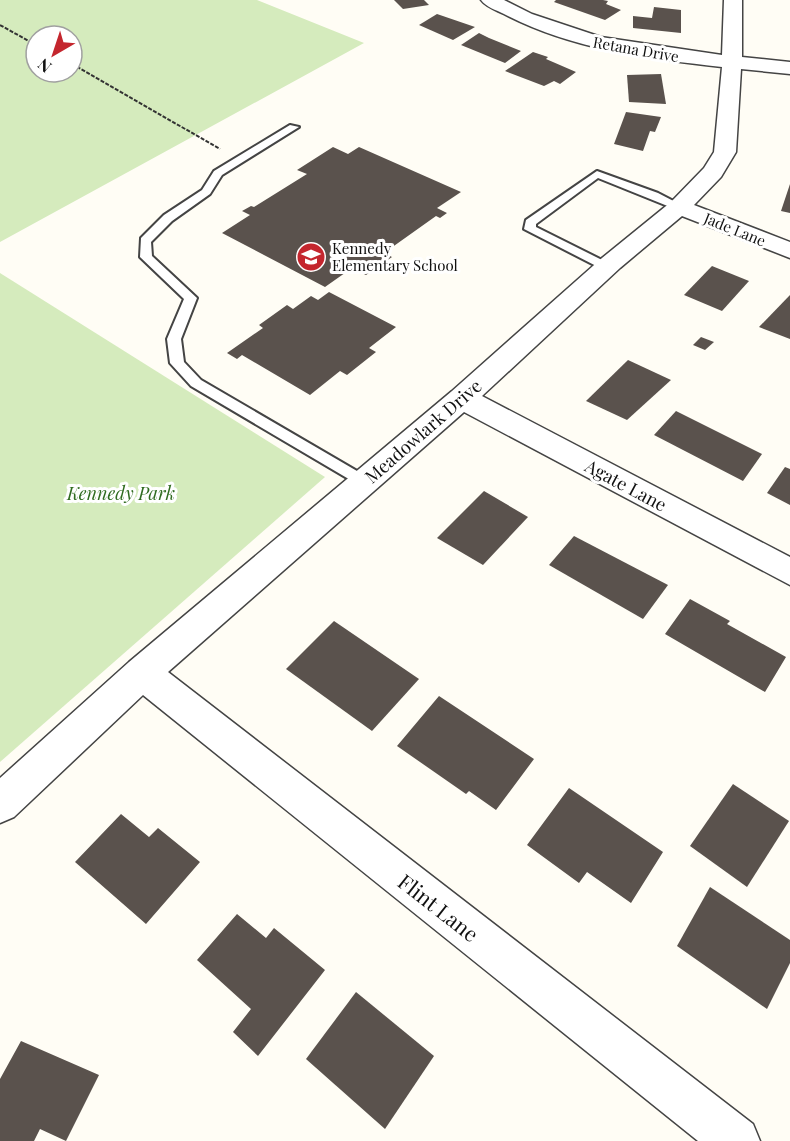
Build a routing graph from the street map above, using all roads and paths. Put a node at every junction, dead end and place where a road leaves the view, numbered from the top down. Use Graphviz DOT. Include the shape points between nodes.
graph roads {
  1 [pos="490,0"];
  2 [pos="733,0"];
  3 [pos="0,25"];
  4 [pos="24,38"];
  5 [pos="732,63"];
  6 [pos="790,68"];
  7 [pos="84,71"];
  8 [pos="294,127"];
  9 [pos="238,161"];
  10 [pos="679,207"];
  11 [pos="790,251"];
  12 [pos="606,267"];
  13 [pos="462,398"];
  14 [pos="364,482"];
  15 [pos="790,572"];
  16 [pos="141,673"];
  17 [pos="0,804"];
  18 [pos="736,1141"];
  1 -- 5 [label="street, Retana Drive" via="551,30 610,47"];
  2 -- 5 [label="street, Meadowlark Drive"];
  3 -- 4 [label="path"];
  5 -- 6 [label="street, Retana Drive"];
  5 -- 10 [label="street, Meadowlark Drive" via="725,152 713,172"];
  7 -- 9 [label="path"];
  8 -- 9 [label="lane"];
  9 -- 14 [label="lane" via="218,173 206,192 168,218 145,241 146,257 191,298 174,339 177,363 196,383"];
  10 -- 11 [label="street, Jade Lane"];
  10 -- 12 [label="street, Meadowlark Drive"];
  10 -- 12 [label="lane" via="597,174 530,223 530,229"];
  12 -- 13 [label="street, Meadowlark Drive"];
  13 -- 14 [label="street, Meadowlark Drive"];
  13 -- 15 [label="street, Agate Lane"];
  14 -- 16 [label="street, Meadowlark Drive"];
  16 -- 17 [label="street, Meadowlark Drive"];
  16 -- 18 [label="street, Flint Lane"];
}
